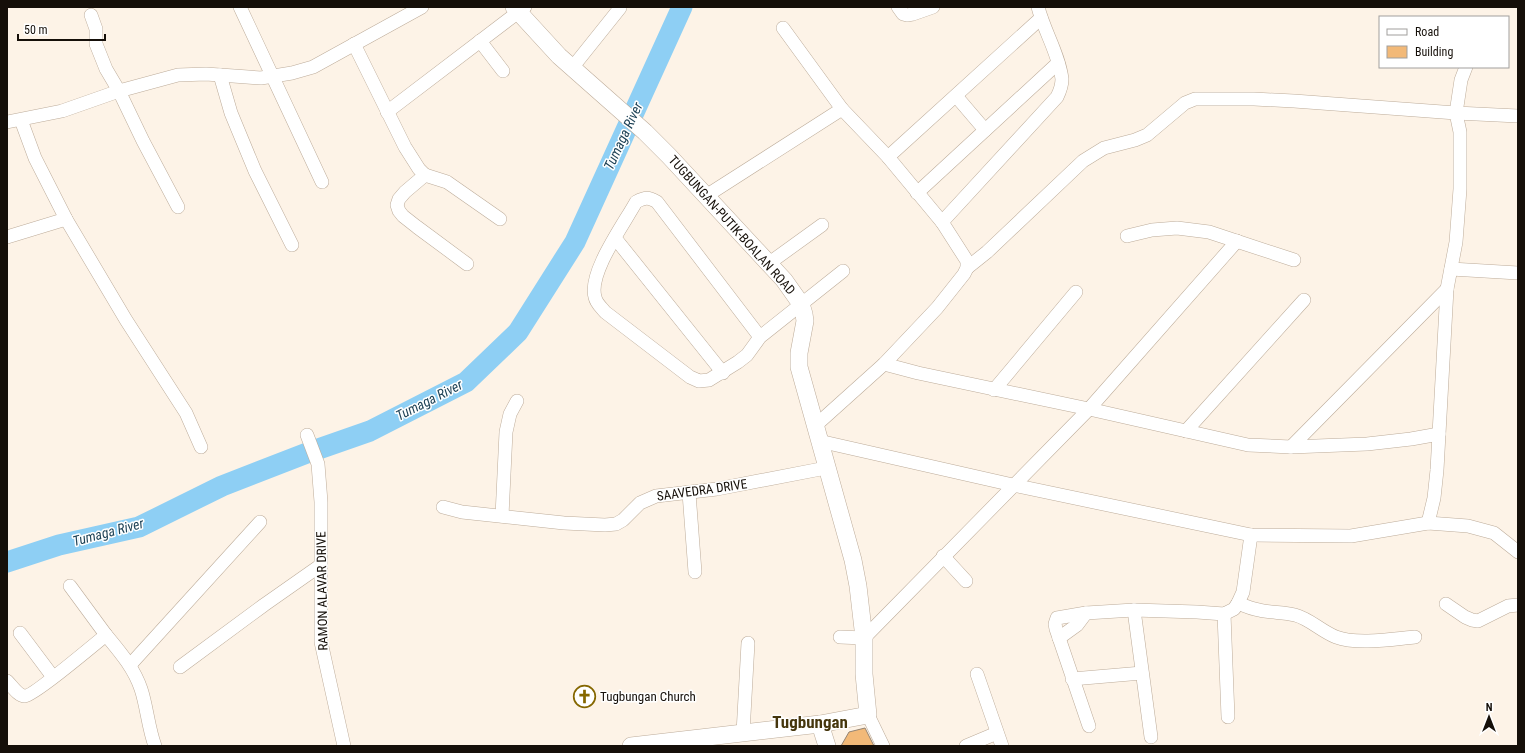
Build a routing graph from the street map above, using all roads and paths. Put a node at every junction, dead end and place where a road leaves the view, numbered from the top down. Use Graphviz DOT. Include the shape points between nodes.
graph roads {
  1 [pos="240,7"];
  2 [pos="422,7"];
  3 [pos="898,7"];
  4 [pos="933,7"];
  5 [pos="620,8"];
  6 [pos="519,9"];
  7 [pos="1040,12"];
  8 [pos="91,15"];
  9 [pos="783,28"];
  10 [pos="480,41"];
  11 [pos="354,44"];
  12 [pos="1058,63"];
  13 [pos="572,68"];
  14 [pos="1466,68"];
  15 [pos="503,71"];
  16 [pos="220,75"];
  17 [pos="273,77"];
  18 [pos="119,91"];
  19 [pos="956,96"];
  20 [pos="842,109"];
  21 [pos="388,112"];
  22 [pos="1456,113"];
  23 [pos="1518,116"];
  24 [pos="21,120"];
  25 [pos="7,122"];
  26 [pos="985,130"];
  27 [pos="888,157"];
  28 [pos="425,175"];
  29 [pos="322,182"];
  30 [pos="917,193"];
  31 [pos="706,196"];
  32 [pos="178,207"];
  33 [pos="66,219"];
  34 [pos="500,219"];
  35 [pos="942,222"];
  36 [pos="822,225"];
  37 [pos="1127,236"];
  38 [pos="7,237"];
  39 [pos="615,238"];
  40 [pos="1237,241"];
  41 [pos="292,245"];
  42 [pos="1294,260"];
  43 [pos="467,264"];
  44 [pos="768,264"];
  45 [pos="967,268"];
  46 [pos="1451,269"];
  47 [pos="843,271"];
  48 [pos="1518,273"];
  49 [pos="1447,289"];
  50 [pos="1076,292"];
  51 [pos="1304,300"];
  52 [pos="801,304"];
  53 [pos="760,338"];
  54 [pos="884,364"];
  55 [pos="723,373"];
  56 [pos="994,390"];
  57 [pos="517,401"];
  58 [pos="1089,409"];
  59 [pos="1186,431"];
  60 [pos="817,434"];
  61 [pos="1439,434"];
  62 [pos="307,435"];
  63 [pos="201,447"];
  64 [pos="1291,447"];
  65 [pos="826,468"];
  66 [pos="1013,486"];
  67 [pos="689,493"];
  68 [pos="443,508"];
  69 [pos="502,516"];
  70 [pos="260,522"];
  71 [pos="1428,523"];
  72 [pos="1251,534"];
  73 [pos="1518,552"];
  74 [pos="943,556"];
  75 [pos="321,565"];
  76 [pos="695,572"];
  77 [pos="966,581"];
  78 [pos="70,586"];
  79 [pos="1238,603"];
  80 [pos="1446,604"];
  81 [pos="1518,605"];
  82 [pos="1134,610"];
  83 [pos="1086,613"];
  84 [pos="1224,614"];
  85 [pos="20,633"];
  86 [pos="106,635"];
  87 [pos="840,637"];
  88 [pos="1415,637"];
  89 [pos="864,638"];
  90 [pos="1059,638"];
  91 [pos="748,643"];
  92 [pos="130,665"];
  93 [pos="180,667"];
  94 [pos="1142,673"];
  95 [pos="977,674"];
  96 [pos="53,677"];
  97 [pos="1072,679"];
  98 [pos="7,681"];
  99 [pos="868,715"];
  100 [pos="1228,717"];
  101 [pos="820,724"];
  102 [pos="1089,726"];
  103 [pos="743,733"];
  104 [pos="997,733"];
  105 [pos="1151,737"];
  106 [pos="727,740"];
  107 [pos="155,746"];
  108 [pos="344,746"];
  109 [pos="631,746"];
  110 [pos="827,746"];
  111 [pos="883,746"];
  112 [pos="966,746"];
  113 [pos="1002,746"];
  1 -- 17 [label="street"];
  2 -- 11 [label="street"];
  3 -- 4 [label="street" via="903,14 908,15"];
  5 -- 13 [label="street"];
  6 -- 10 [label="street"];
  6 -- 13 [label="main road, TUGBUNGAN-PUTIK-BOALAN ROAD" via="554,51"];
  7 -- 12 [label="street"];
  7 -- 19 [label="street"];
  8 -- 18 [label="street" via="96,30 96,44 106,69"];
  9 -- 20 [label="street"];
  10 -- 15 [label="street"];
  10 -- 21 [label="street"];
  11 -- 17 [label="street" via="313,67"];
  11 -- 21 [label="street"];
  12 -- 26 [label="street"];
  12 -- 35 [label="street" via="1062,80 1057,97"];
  13 -- 31 [label="main road, TUGBUNGAN-PUTIK-BOALAN ROAD" via="645,132"];
  14 -- 22 [label="street" via="1461,80"];
  16 -- 17 [label="street"];
  16 -- 18 [label="street" via="178,75"];
  16 -- 41 [label="street" via="255,170"];
  17 -- 29 [label="street"];
  18 -- 24 [label="street" via="62,111"];
  18 -- 32 [label="street"];
  19 -- 26 [label="street"];
  19 -- 27 [label="street"];
  20 -- 27 [label="street"];
  20 -- 31 [label="street"];
  21 -- 28 [label="street" via="412,159"];
  22 -- 23 [label="street"];
  22 -- 45 [label="street" via="1254,99 1189,100 1147,135 1104,148 1083,161"];
  22 -- 46 [label="street" via="1460,132 1460,189"];
  24 -- 25 [label="street"];
  24 -- 33 [label="street" via="35,158"];
  26 -- 30 [label="street"];
  27 -- 30 [label="street"];
  28 -- 34 [label="street" via="447,182"];
  28 -- 43 [label="street" via="399,199 398,210"];
  30 -- 35 [label="street"];
  31 -- 44 [label="main road, TUGBUNGAN-PUTIK-BOALAN ROAD"];
  33 -- 38 [label="street"];
  33 -- 63 [label="street" via="126,320 186,413"];
  35 -- 45 [label="street" via="967,261"];
  36 -- 44 [label="street"];
  37 -- 40 [label="street" via="1177,228 1210,232"];
  39 -- 53 [label="street" via="636,202 644,198 651,198 657,202"];
  39 -- 55 [label="street"];
  39 -- 55 [label="street" via="597,270 594,284 598,304 690,377 699,381 709,380"];
  40 -- 42 [label="street"];
  40 -- 58 [label="street"];
  44 -- 52 [label="main road, TUGBUNGAN-PUTIK-BOALAN ROAD" via="784,280"];
  45 -- 54 [label="street" via="937,308"];
  46 -- 48 [label="street"];
  46 -- 49 [label="street"];
  47 -- 52 [label="street"];
  49 -- 61 [label="street"];
  49 -- 64 [label="street"];
  50 -- 56 [label="street"];
  51 -- 59 [label="street"];
  52 -- 53 [label="street"];
  52 -- 60 [label="main road, TUGBUNGAN-PUTIK-BOALAN ROAD" via="805,321 799,367"];
  53 -- 55 [label="street" via="747,355"];
  54 -- 56 [label="street"];
  54 -- 60 [label="street"];
  56 -- 58 [label="street"];
  57 -- 69 [label="street" via="510,414 506,432"];
  58 -- 59 [label="street"];
  58 -- 66 [label="street"];
  59 -- 64 [label="street" via="1248,446"];
  60 -- 65 [label="main road, TUGBUNGAN-PUTIK-BOALAN ROAD"];
  60 -- 66 [label="street"];
  61 -- 64 [label="street" via="1367,444"];
  61 -- 71 [label="street" via="1435,491"];
  62 -- 75 [label="street, RAMON ALAVAR DRIVE" via="318,464"];
  65 -- 67 [label="street, SAAVEDRA DRIVE"];
  65 -- 89 [label="main road, TUGBUNGAN-PUTIK-BOALAN ROAD" via="853,560"];
  66 -- 72 [label="street"];
  66 -- 74 [label="street"];
  67 -- 69 [label="street, SAAVEDRA DRIVE" via="648,498 616,524 564,523"];
  67 -- 76 [label="street"];
  68 -- 69 [label="street, SAAVEDRA DRIVE"];
  70 -- 92 [label="street"];
  71 -- 72 [label="street" via="1351,536"];
  71 -- 73 [label="street" via="1468,526 1494,533"];
  72 -- 79 [label="street" via="1243,592"];
  74 -- 77 [label="street"];
  74 -- 89 [label="street"];
  75 -- 93 [label="street"];
  75 -- 108 [label="street, RAMON ALAVAR DRIVE" via="322,642"];
  78 -- 86 [label="street"];
  79 -- 84 [label="street"];
  79 -- 88 [label="street" via="1260,611 1297,615 1336,637 1348,640"];
  80 -- 81 [label="street" via="1465,617 1478,621 1508,606"];
  82 -- 83 [label="street"];
  82 -- 84 [label="street"];
  82 -- 94 [label="street"];
  83 -- 90 [label="street" via="1077,625"];
  83 -- 90 [label="street" via="1057,618 1055,624"];
  84 -- 100 [label="street"];
  85 -- 96 [label="street"];
  86 -- 92 [label="street"];
  86 -- 96 [label="street"];
  87 -- 89 [label="street"];
  89 -- 99 [label="main road, TUGBUNGAN-PUTIK-BOALAN ROAD"];
  90 -- 97 [label="street"];
  91 -- 103 [label="street"];
  92 -- 107 [label="street" via="141,690"];
  94 -- 97 [label="street"];
  94 -- 105 [label="street"];
  95 -- 104 [label="street"];
  96 -- 98 [label="street" via="27,696 18,693"];
  97 -- 102 [label="street"];
  99 -- 101 [label="main road"];
  99 -- 111 [label="street"];
  101 -- 103 [label="main road"];
  101 -- 110 [label="main road"];
  103 -- 106 [label="main road"];
  104 -- 112 [label="street"];
  104 -- 113 [label="street"];
  106 -- 109 [label="main road"];
}
